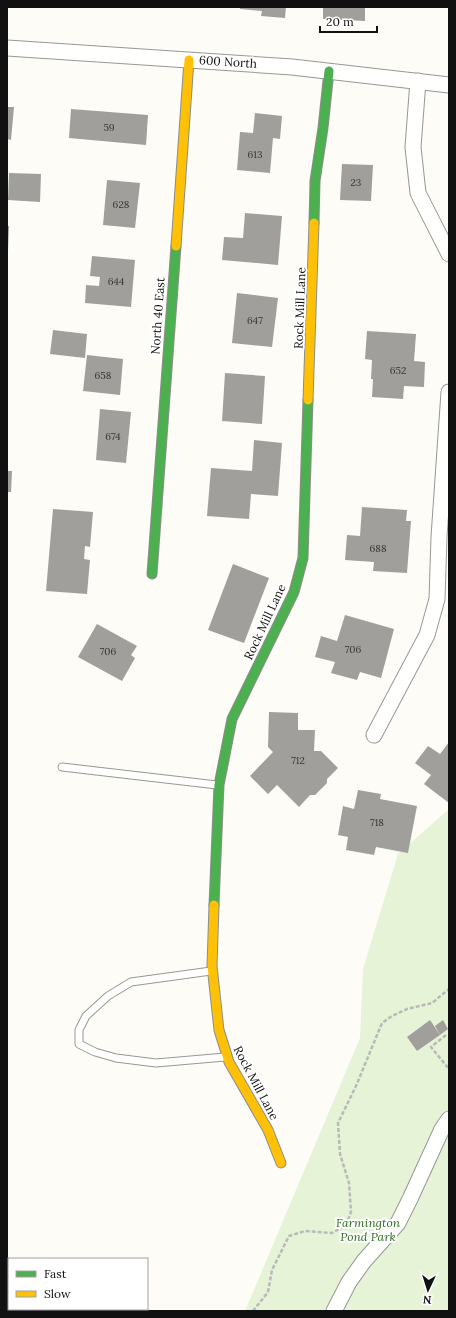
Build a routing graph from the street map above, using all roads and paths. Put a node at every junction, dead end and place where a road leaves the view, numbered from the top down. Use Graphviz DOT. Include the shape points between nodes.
graph roads {
  1 [pos="7,48"];
  2 [pos="189,60"];
  3 [pos="329,71"];
  4 [pos="418,81"];
  5 [pos="449,85"];
  6 [pos="447,245"];
  7 [pos="449,392"];
  8 [pos="444,537"];
  9 [pos="152,574"];
  10 [pos="374,735"];
  11 [pos="62,767"];
  12 [pos="220,785"];
  13 [pos="213,971"];
  14 [pos="449,989"];
  15 [pos="446,1035"];
  16 [pos="227,1056"];
  17 [pos="449,1069"];
  18 [pos="449,1119"];
  19 [pos="281,1163"];
  20 [pos="253,1311"];
  21 [pos="334,1311"];
  1 -- 2 [label="street, 600 North"];
  2 -- 3 [label="street, 600 North"];
  2 -- 9 [label="street, North 40 East"];
  3 -- 4 [label="street, 600 North"];
  3 -- 12 [label="street, Rock Mill Lane" via="315,181 303,558 294,592 232,719"];
  4 -- 5 [label="street, 600 North"];
  4 -- 6 [label="street" via="413,147 418,193"];
  7 -- 8 [label="street"];
  8 -- 10 [label="street" via="437,599 427,635"];
  11 -- 12 [label="lane"];
  12 -- 13 [label="street, Rock Mill Lane"];
  13 -- 16 [label="street, Rock Mill Lane" via="219,1030"];
  13 -- 16 [label="lane" via="132,982 108,996 86,1016 79,1030 79,1044 116,1058 156,1063"];
  14 -- 20 [label="path" via="432,1002 407,1009 382,1023 338,1123 340,1154 349,1183 351,1212 346,1225 332,1233 305,1231 288,1236 272,1270 268,1292"];
  15 -- 17 [label="path" via="431,1048"];
  16 -- 19 [label="street, Rock Mill Lane" via="268,1130"];
  18 -- 21 [label="street" via="398,1223 364,1261 349,1282"];
}
